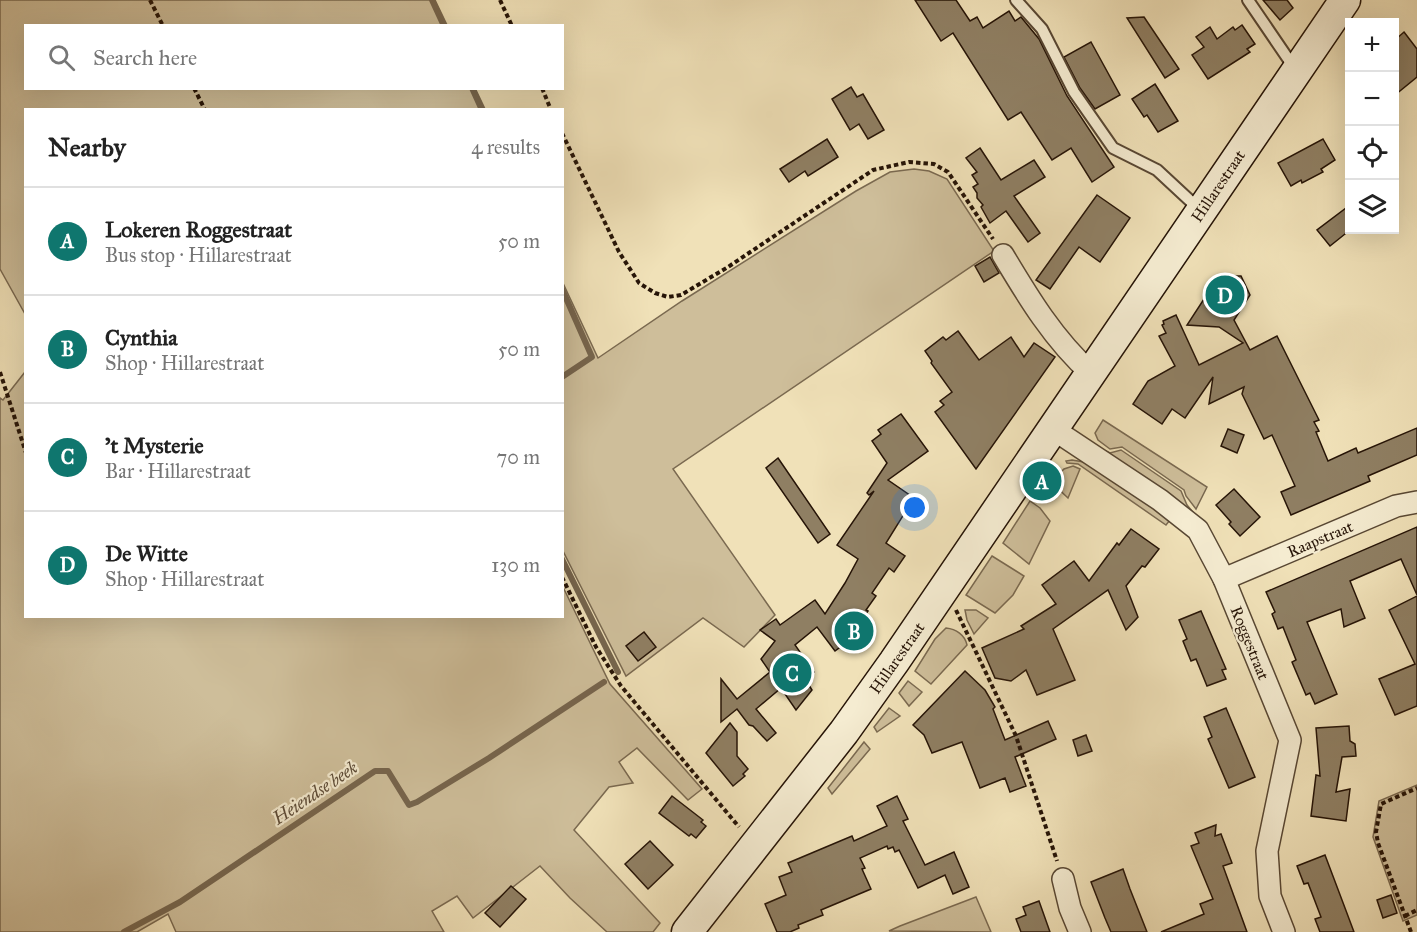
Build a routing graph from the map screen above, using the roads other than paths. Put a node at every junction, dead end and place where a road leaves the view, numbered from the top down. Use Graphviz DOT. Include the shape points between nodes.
graph roads {
  1 [pos="1016,0"];
  2 [pos="1248,0"];
  3 [pos="1345,0"];
  4 [pos="1297,72"];
  5 [pos="1202,211"];
  6 [pos="1003,255"];
  7 [pos="1091,373"];
  8 [pos="1053,429"];
  9 [pos="1417,502"];
  10 [pos="1224,579"];
  11 [pos="1063,879"];
  12 [pos="687,932"];
  13 [pos="1080,932"];
  14 [pos="1284,932"];
  1 -- 5 [label="lane" via="1041,29 1074,92 1113,148 1157,170"];
  2 -- 4 [label="lane"];
  3 -- 4 [label="main road, Hillarestraat"];
  4 -- 5 [label="main road, Hillarestraat"];
  5 -- 7 [label="main road, Hillarestraat"];
  6 -- 7 [label="street" via="1039,312"];
  7 -- 8 [label="main road, Hillarestraat"];
  8 -- 10 [label="street, Roggestraat" via="1198,530"];
  8 -- 12 [label="main road, Hillarestraat" via="844,732"];
  9 -- 10 [label="street, Raapstraat" via="1396,506"];
  10 -- 14 [label="street, Roggestraat" via="1290,740 1267,851 1270,896"];
  11 -- 13 [label="street"];
}
